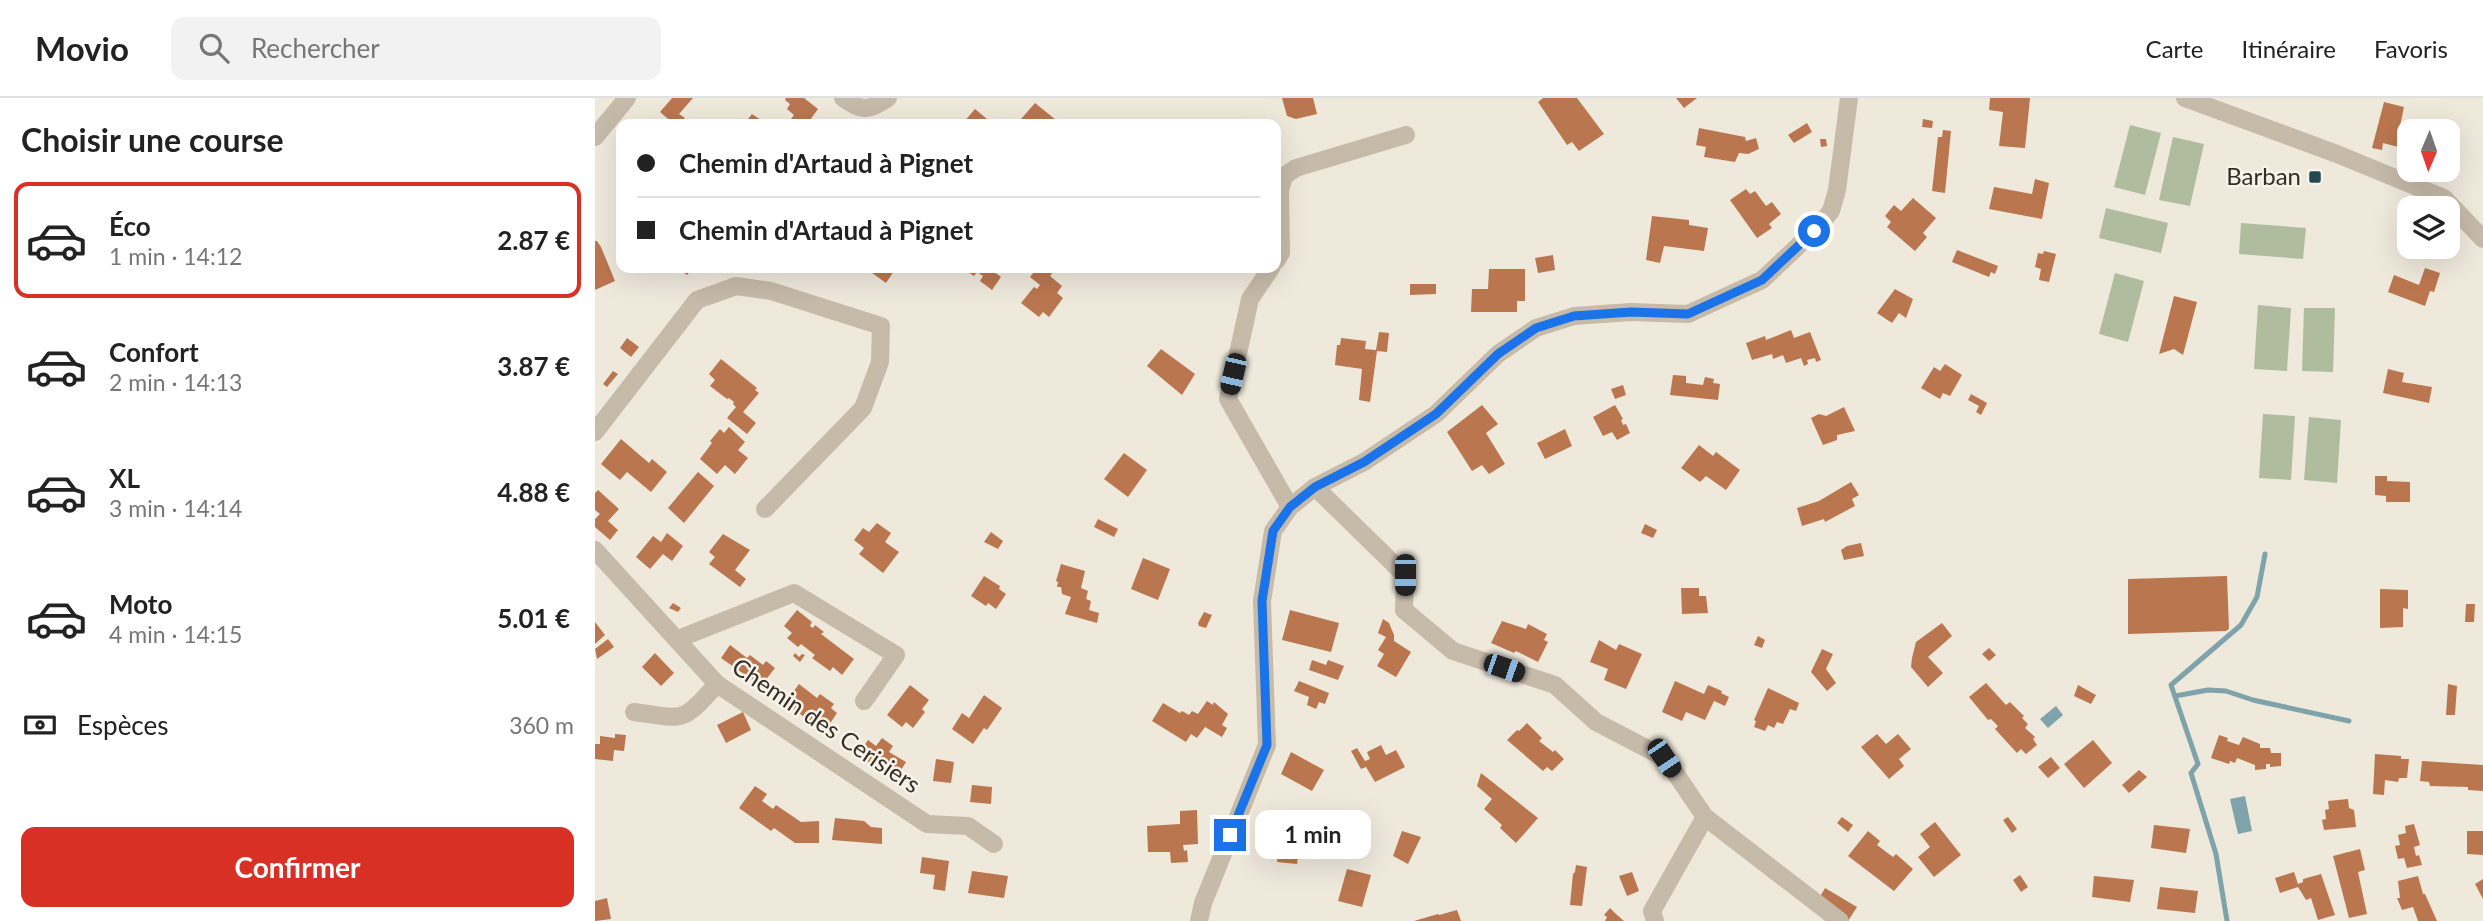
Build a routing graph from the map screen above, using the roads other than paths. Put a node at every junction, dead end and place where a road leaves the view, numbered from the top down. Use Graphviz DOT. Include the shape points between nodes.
graph roads {
  1 [pos="627,98"];
  2 [pos="843,98"];
  3 [pos="888,98"];
  4 [pos="1849,98"];
  5 [pos="2185,98"];
  6 [pos="1406,135"];
  7 [pos="595,137"];
  8 [pos="1281,186"];
  9 [pos="2483,239"];
  10 [pos="1268,273"];
  11 [pos="595,432"];
  12 [pos="1315,487"];
  13 [pos="1290,507"];
  14 [pos="765,509"];
  15 [pos="595,550"];
  16 [pos="678,639"];
  17 [pos="717,684"];
  18 [pos="864,701"];
  19 [pos="633,712"];
  20 [pos="1705,817"];
  21 [pos="994,844"];
  22 [pos="1199,921"];
  23 [pos="1655,921"];
  24 [pos="1840,921"];
  1 -- 7 [label="street"];
  2 -- 3 [label="street" via="860,109 873,108"];
  4 -- 12 [label="street" via="1831,211 1762,280 1688,314 1574,316 1536,328 1498,354 1436,414 1364,462"];
  5 -- 9 [label="street" via="2444,198"];
  6 -- 8 [label="street" via="1296,168 1284,176"];
  10 -- 13 [label="street" via="1250,299 1228,399"];
  11 -- 14 [label="street" via="697,300 736,286 771,290 881,326 880,362 863,408"];
  12 -- 13 [label="street"];
  12 -- 20 [label="street" via="1405,575 1404,610 1453,651 1555,685 1596,722 1664,758"];
  13 -- 22 [label="street" via="1273,531 1262,601 1267,745"];
  15 -- 16 [label="street, Chemin des Cerisiers"];
  16 -- 17 [label="street, Chemin des Cerisiers"];
  16 -- 18 [label="street" via="794,593 896,655"];
  17 -- 19 [label="street" via="692,713 678,718"];
  17 -- 21 [label="street, Chemin des Cerisiers" via="927,824 968,827"];
  20 -- 23 [label="street" via="1652,911"];
  20 -- 24 [label="street"];
}
